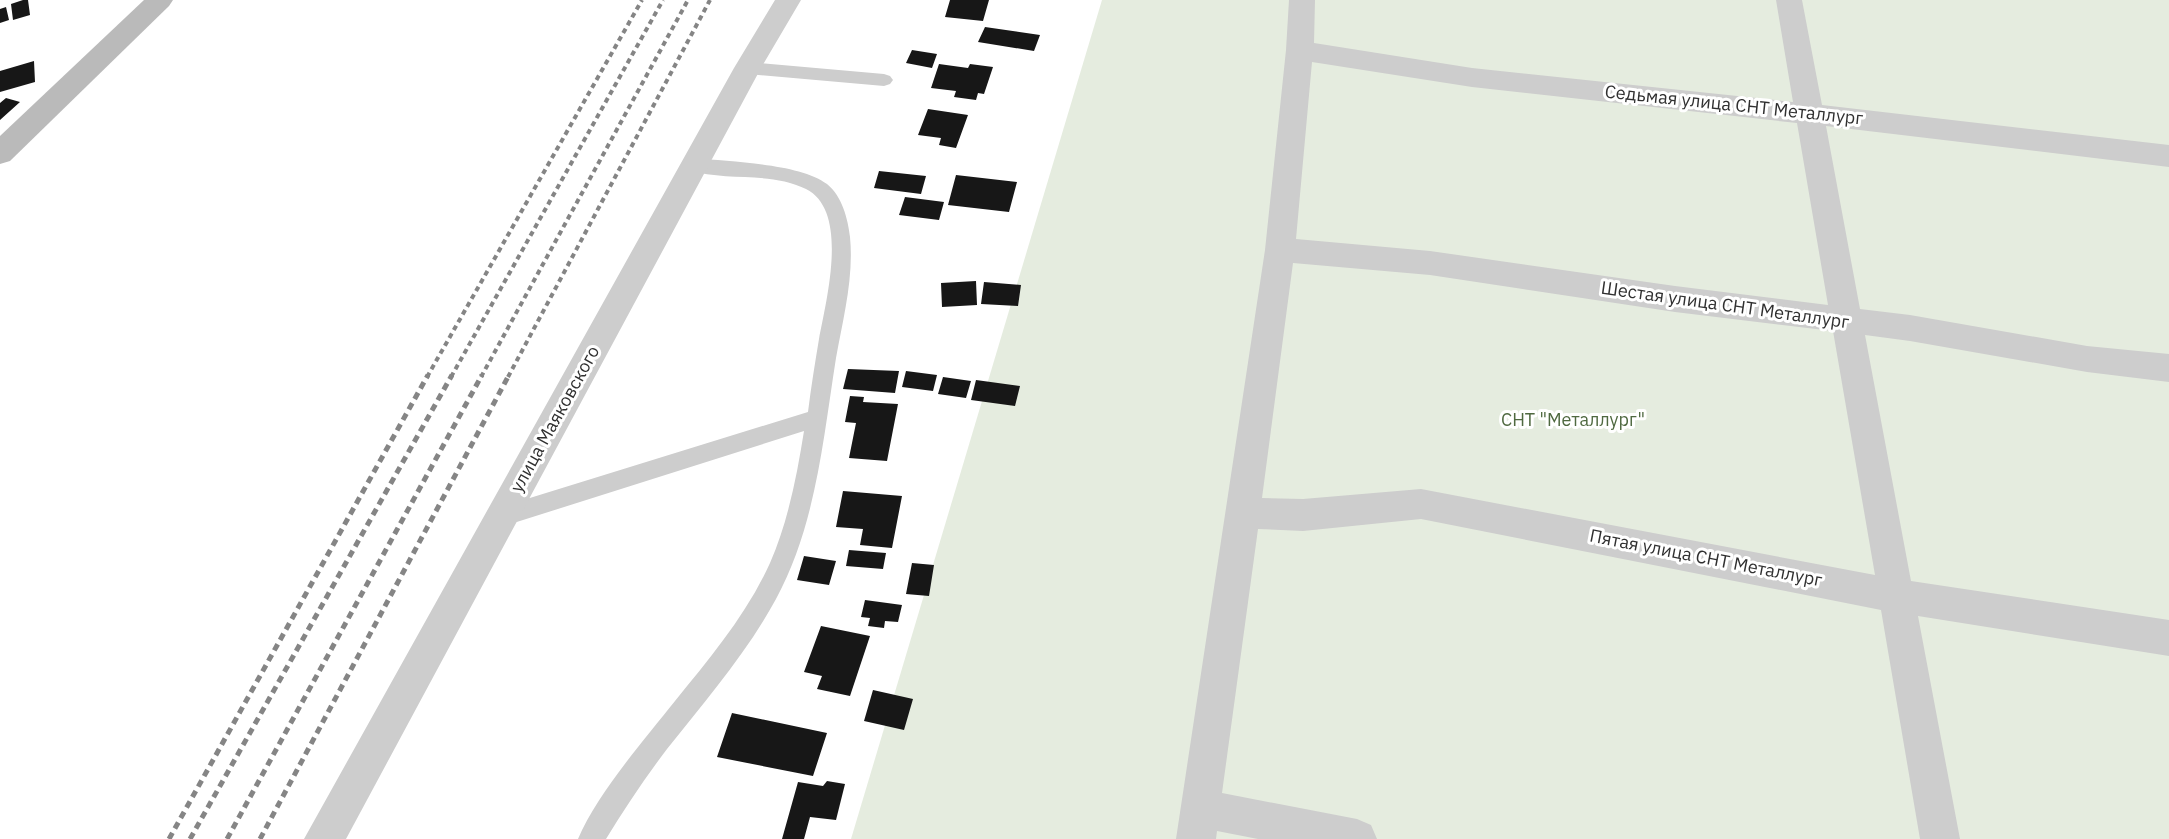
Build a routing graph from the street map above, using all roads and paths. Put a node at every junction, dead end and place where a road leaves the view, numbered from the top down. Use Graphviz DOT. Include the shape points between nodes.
graph roads {
  1 [pos="160,0"];
  2 [pos="788,0"];
  3 [pos="1302,0"];
  4 [pos="1790,0"];
  5 [pos="1300,50"];
  6 [pos="748,68"];
  7 [pos="884,80"];
  8 [pos="1810,114"];
  9 [pos="0,153"];
  10 [pos="2169,156"];
  11 [pos="695,165"];
  12 [pos="1280,250"];
  13 [pos="1847,322"];
  14 [pos="2169,368"];
  15 [pos="816,418"];
  16 [pos="1242,513"];
  17 [pos="501,517"];
  18 [pos="1896,596"];
  19 [pos="2169,638"];
  20 [pos="1199,823"];
  21 [pos="324,839"];
  22 [pos="591,839"];
  23 [pos="1357,839"];
  24 [pos="1940,839"];
  1 -- 9 [label="street"];
  2 -- 6 [label="street, улица Маяковского"];
  3 -- 5 [label="street"];
  4 -- 8 [label="street"];
  5 -- 8 [label="street, Седьмая улица СНТ Металлург" via="1392,67"];
  5 -- 12 [label="street"];
  6 -- 7 [label="lane"];
  6 -- 11 [label="street, улица Маяковского"];
  8 -- 10 [label="street, Седьмая улица СНТ Металлург"];
  8 -- 13 [label="street"];
  11 -- 15 [label="lane" via="789,177 808,182 831,200 837,218 840,286"];
  11 -- 17 [label="street, улица Маяковского"];
  12 -- 13 [label="street, Шестая улица СНТ Металлург" via="1430,263"];
  12 -- 16 [label="street"];
  13 -- 14 [label="street, Шестая улица СНТ Металлург"];
  13 -- 18 [label="street"];
  15 -- 17 [label="lane"];
  15 -- 22 [label="lane" via="791,533 768,589 716,669 641,764"];
  16 -- 18 [label="street, Пятая улица СНТ Металлург" via="1303,515 1421,504"];
  16 -- 20 [label="street"];
  17 -- 21 [label="street, улица Маяковского"];
  18 -- 19 [label="street, Пятая улица СНТ Металлург"];
  18 -- 24 [label="street"];
  20 -- 23 [label="street"];
}
